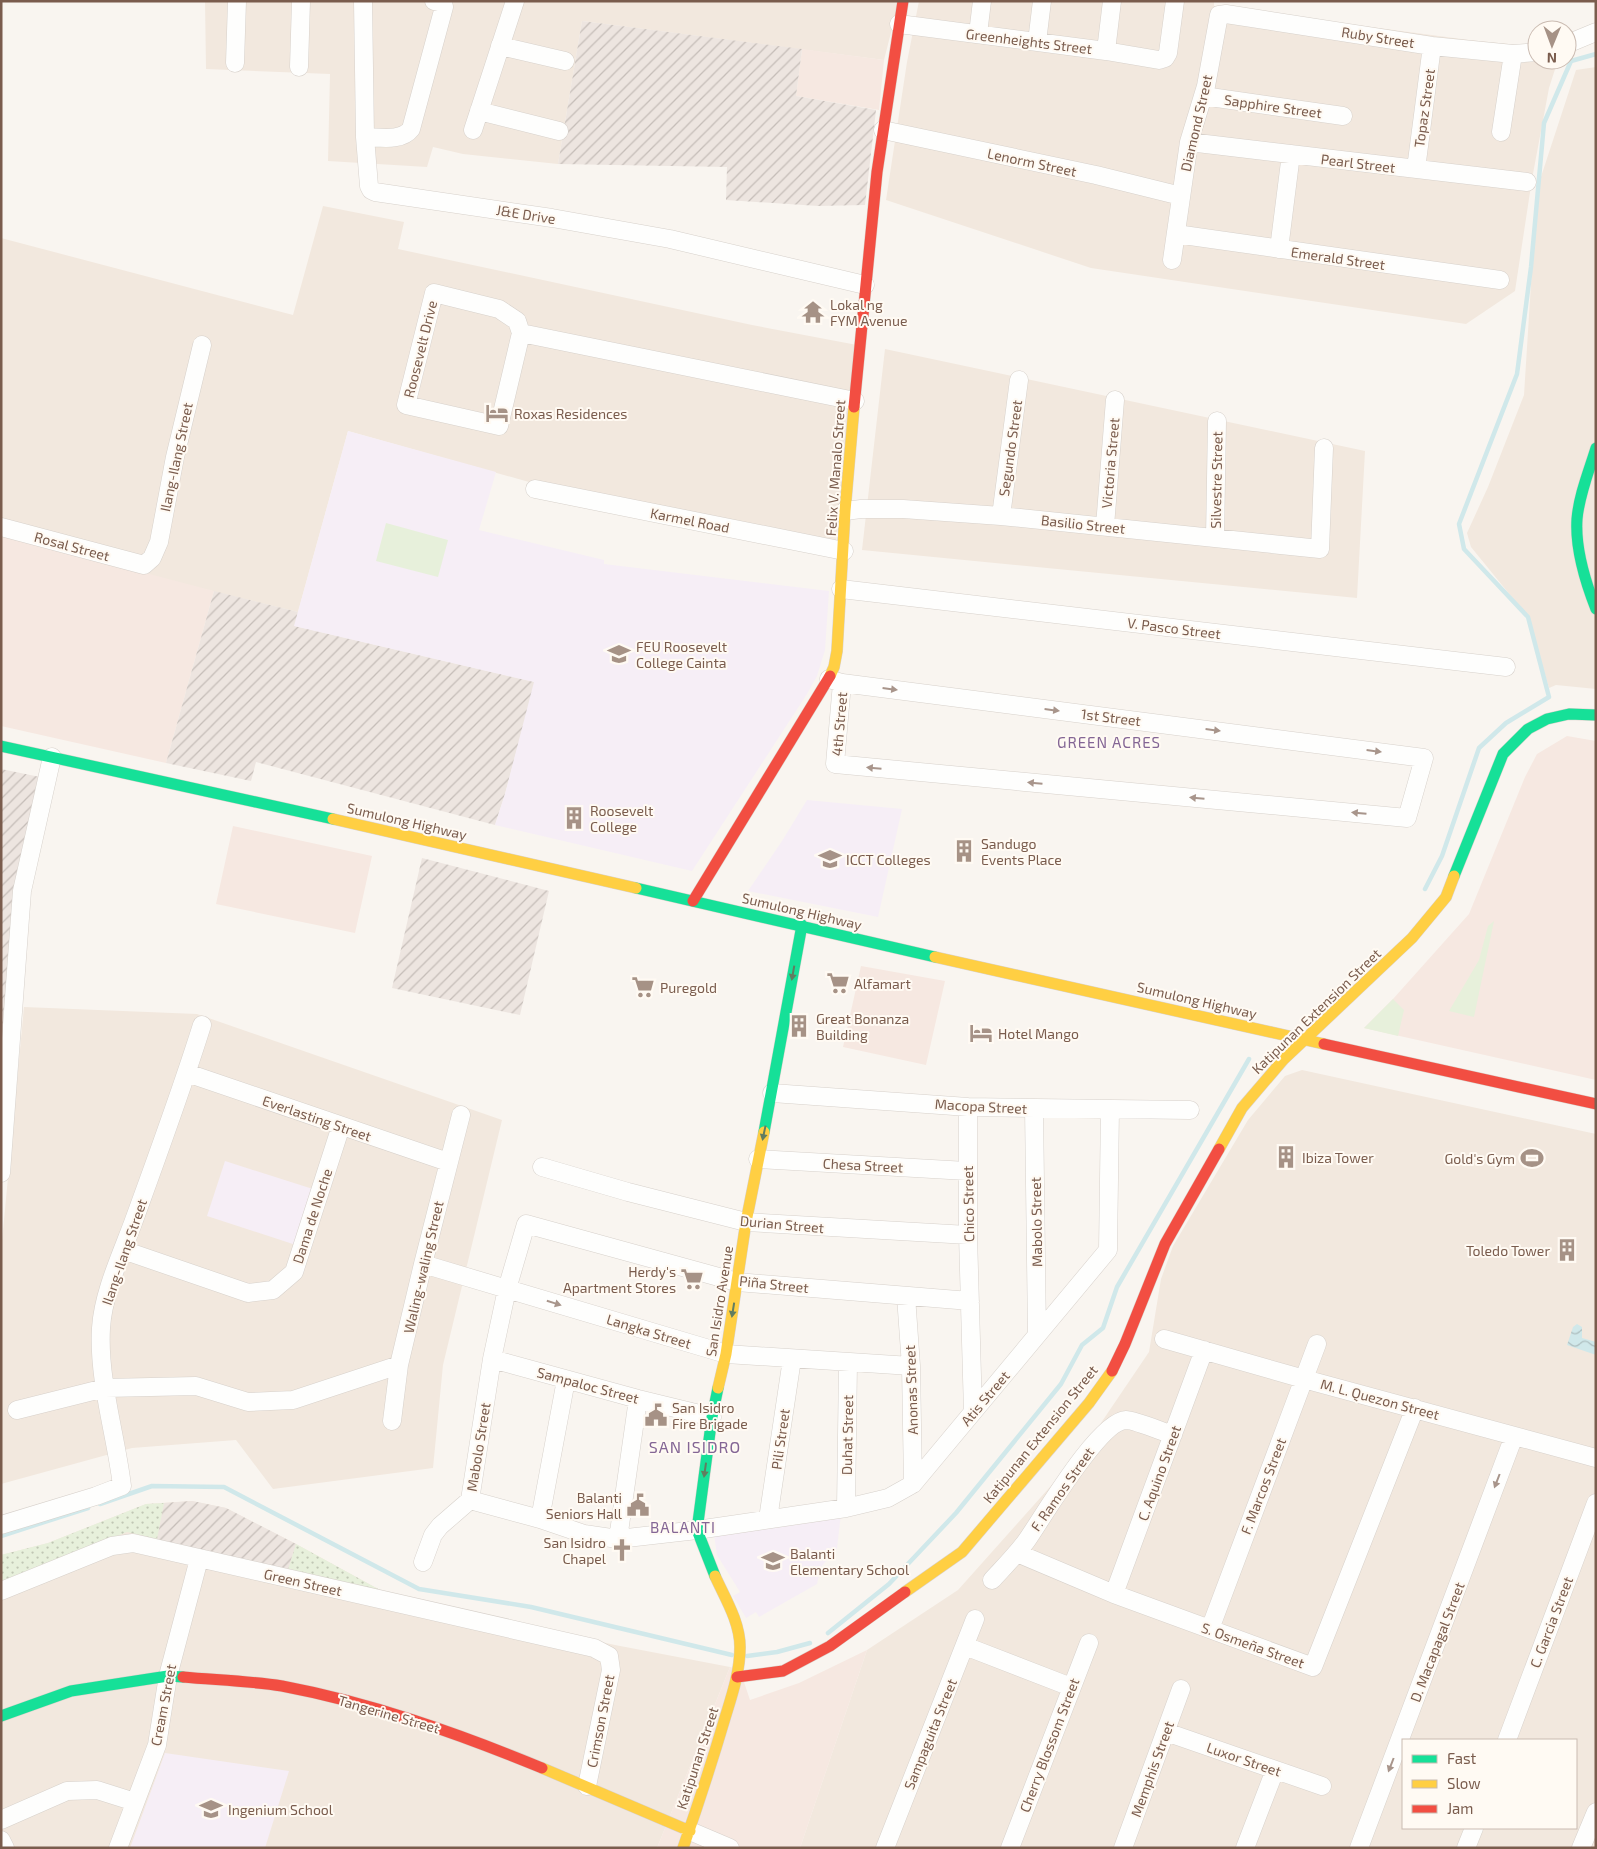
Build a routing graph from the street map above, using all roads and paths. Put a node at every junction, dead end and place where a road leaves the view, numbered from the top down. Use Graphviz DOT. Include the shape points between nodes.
graph roads {
  1 [pos="237,1"];
  2 [pos="301,1"];
  3 [pos="363,1"];
  4 [pos="434,1"];
  5 [pos="515,1"];
  6 [pos="903,1"];
  7 [pos="982,1"];
  8 [pos="1042,1"];
  9 [pos="1112,1"];
  10 [pos="1174,1"];
  11 [pos="1219,15"];
  12 [pos="899,24"];
  13 [pos="1596,32"];
  14 [pos="978,34"];
  15 [pos="1577,40"];
  16 [pos="1036,42"];
  17 [pos="500,46"];
  18 [pos="1432,46"];
  19 [pos="1106,51"];
  20 [pos="1527,53"];
  21 [pos="1513,54"];
  22 [pos="565,61"];
  23 [pos="235,63"];
  24 [pos="299,67"];
  25 [pos="1203,96"];
  26 [pos="479,111"];
  27 [pos="1343,116"];
  28 [pos="473,130"];
  29 [pos="883,130"];
  30 [pos="559,132"];
  31 [pos="1501,132"];
  32 [pos="365,137"];
  33 [pos="1189,142"];
  34 [pos="1291,154"];
  35 [pos="1416,170"];
  36 [pos="1527,182"];
  37 [pos="1181,196"];
  38 [pos="1176,234"];
  39 [pos="1279,250"];
  40 [pos="1172,260"];
  41 [pos="1500,280"];
  42 [pos="864,285"];
  43 [pos="521,333"];
  44 [pos="202,345"];
  45 [pos="1019,380"];
  46 [pos="1115,400"];
  47 [pos="855,401"];
  48 [pos="1217,421"];
  49 [pos="1324,448"];
  50 [pos="1596,448"];
  51 [pos="535,489"];
  52 [pos="1578,509"];
  53 [pos="846,511"];
  54 [pos="1596,512"];
  55 [pos="1001,516"];
  56 [pos="1105,526"];
  57 [pos="1,527"];
  58 [pos="1215,538"];
  59 [pos="844,551"];
  60 [pos="144,565"];
  61 [pos="841,589"];
  62 [pos="1596,609"];
  63 [pos="1506,667"];
  64 [pos="835,681"];
  65 [pos="1596,715"];
  66 [pos="1,746"];
  67 [pos="52,757"];
  68 [pos="836,764"];
  69 [pos="693,901"];
  70 [pos="802,925"];
  71 [pos="202,1025"];
  72 [pos="1305,1040"];
  73 [pos="187,1073"];
  74 [pos="772,1093"];
  75 [pos="1596,1104"];
  76 [pos="968,1106"];
  77 [pos="1034,1108"];
  78 [pos="1110,1109"];
  79 [pos="1190,1110"];
  80 [pos="461,1115"];
  81 [pos="342,1126"];
  82 [pos="758,1159"];
  83 [pos="448,1162"];
  84 [pos="542,1167"];
  85 [pos="967,1171"];
  86 [pos="1,1172"];
  87 [pos="746,1222"];
  88 [pos="526,1224"];
  89 [pos="968,1236"];
  90 [pos="123,1250"];
  91 [pos="423,1264"];
  92 [pos="737,1282"];
  93 [pos="507,1289"];
  94 [pos="906,1296"];
  95 [pos="970,1301"];
  96 [pos="1037,1335"];
  97 [pos="1164,1339"];
  98 [pos="1317,1344"];
  99 [pos="1204,1350"];
  100 [pos="726,1354"];
  101 [pos="492,1359"];
  102 [pos="792,1359"];
  103 [pos="848,1363"];
  104 [pos="400,1364"];
  105 [pos="911,1366"];
  106 [pos="1304,1379"];
  107 [pos="566,1380"];
  108 [pos="105,1388"];
  109 [pos="638,1399"];
  110 [pos="1415,1408"];
  111 [pos="17,1410"];
  112 [pos="973,1412"];
  113 [pos="712,1417"];
  114 [pos="392,1421"];
  115 [pos="1173,1435"];
  116 [pos="1514,1436"];
  117 [pos="1596,1458"];
  118 [pos="913,1484"];
  119 [pos="470,1500"];
  120 [pos="1596,1503"];
  121 [pos="846,1508"];
  122 [pos="540,1519"];
  123 [pos="768,1519"];
  124 [pos="1,1525"];
  125 [pos="697,1530"];
  126 [pos="618,1539"];
  127 [pos="1017,1553"];
  128 [pos="199,1559"];
  129 [pos="423,1562"];
  130 [pos="992,1580"];
  131 [pos="1,1591"];
  132 [pos="1114,1594"];
  133 [pos="975,1620"];
  134 [pos="1210,1629"];
  135 [pos="1088,1643"];
  136 [pos="965,1646"];
  137 [pos="609,1656"];
  138 [pos="168,1676"];
  139 [pos="737,1677"];
  140 [pos="1071,1687"];
  141 [pos="1181,1690"];
  142 [pos="1,1716"];
  143 [pos="1166,1732"];
  144 [pos="1507,1739"];
  145 [pos="1275,1770"];
  146 [pos="587,1786"];
  147 [pos="1322,1786"];
  148 [pos="135,1802"];
  149 [pos="1596,1812"];
  150 [pos="1,1820"];
  151 [pos="1474,1829"];
  152 [pos="690,1831"];
  153 [pos="1,1840"];
  154 [pos="5,1848"];
  155 [pos="118,1848"];
  156 [pos="683,1848"];
  157 [pos="730,1848"];
  158 [pos="885,1848"];
  159 [pos="1010,1848"];
  160 [pos="1123,1848"];
  161 [pos="1245,1848"];
  162 [pos="1360,1848"];
  163 [pos="1466,1848"];
  164 [pos="1581,1848"];
  1 -- 23 [label="street"];
  2 -- 24 [label="street"];
  3 -- 32 [label="street, J&E Drive"];
  4 -- 32 [label="street" via="443,3 444,7 411,129 398,137"];
  5 -- 17 [label="street"];
  6 -- 12 [label="street, Felix V. Manalo Street"];
  7 -- 14 [label="street"];
  8 -- 16 [label="street"];
  9 -- 19 [label="street"];
  10 -- 19 [label="street, Greenheights Street" via="1166,58 1159,60"];
  11 -- 18 [label="street, Ruby Street"];
  11 -- 25 [label="street, Diamond Street"];
  12 -- 14 [label="street, Greenheights Street"];
  12 -- 29 [label="street, Felix V. Manalo Street"];
  13 -- 15 [label="street"];
  14 -- 16 [label="street, Greenheights Street"];
  16 -- 19 [label="street, Greenheights Street"];
  17 -- 22 [label="street"];
  17 -- 26 [label="street"];
  18 -- 21 [label="street, Ruby Street"];
  18 -- 35 [label="street, Topaz Street"];
  20 -- 21 [label="street, Ruby Street"];
  21 -- 31 [label="street"];
  25 -- 27 [label="street, Sapphire Street"];
  25 -- 33 [label="street, Diamond Street"];
  26 -- 28 [label="street"];
  26 -- 30 [label="street"];
  29 -- 37 [label="street, Lenorm Street"];
  29 -- 42 [label="street, Felix V. Manalo Street"];
  32 -- 42 [label="street, J&E Drive" via="369,186 375,192 670,239"];
  33 -- 34 [label="street, Pearl Street"];
  33 -- 37 [label="street, Diamond Street"];
  34 -- 35 [label="street, Pearl Street"];
  34 -- 39 [label="street"];
  35 -- 36 [label="street, Pearl Street"];
  37 -- 38 [label="street, Diamond Street"];
  38 -- 39 [label="street, Emerald Street"];
  38 -- 40 [label="street, Diamond Street"];
  39 -- 41 [label="street, Emerald Street"];
  42 -- 47 [label="street, Felix V. Manalo Street"];
  43 -- 43 [label="street, Roosevelt Drive" via="517,321 499,309 434,293 406,404 500,426"];
  43 -- 47 [label="street"];
  44 -- 60 [label="street, Ilang-Ilang Street" via="158,542 152,558"];
  45 -- 55 [label="street, Segundo Street"];
  46 -- 56 [label="street, Victoria Street"];
  47 -- 53 [label="street, Felix V. Manalo Street"];
  48 -- 58 [label="street, Silvestre Street"];
  49 -- 58 [label="street, Basilio Street" via="1320,550"];
  50 -- 52 [label="street"];
  51 -- 59 [label="street, Karmel Road"];
  52 -- 54 [label="street"];
  52 -- 62 [label="street" via="1578,532 1586,582"];
  53 -- 55 [label="street, Basilio Street" via="903,509"];
  53 -- 59 [label="street, Felix V. Manalo Street"];
  55 -- 56 [label="street, Basilio Street"];
  56 -- 58 [label="street, Basilio Street"];
  57 -- 60 [label="street, Rosal Street"];
  59 -- 61 [label="street, Felix V. Manalo Street"];
  61 -- 63 [label="street, V. Pasco Street"];
  61 -- 64 [label="street, Felix V. Manalo Street"];
  64 -- 68 [label="street, 4th Street"];
  64 -- 68 [label="street, 1st Street, one-way" via="1424,758 1408,818"];
  64 -- 69 [label="street, Felix V. Manalo Street"];
  65 -- 72 [label="street, Katipunan Extension Street" via="1568,714 1547,720 1528,729 1503,754 1446,897 1412,938"];
  66 -- 67 [label="street, Sumulong Highway"];
  67 -- 69 [label="street, Sumulong Highway"];
  67 -- 86 [label="street" via="22,891"];
  69 -- 70 [label="street, Sumulong Highway"];
  70 -- 72 [label="street, Sumulong Highway"];
  70 -- 74 [label="street, San Isidro Avenue, one-way"];
  71 -- 73 [label="street, Ilang-Ilang Street"];
  72 -- 75 [label="street, Sumulong Highway"];
  72 -- 139 [label="street, Katipunan Extension Street" via="1283,1060 1242,1108 1164,1244 1114,1368 1089,1403 962,1552 830,1646 783,1671"];
  73 -- 81 [label="street, Everlasting Street"];
  73 -- 90 [label="street, Ilang-Ilang Street"];
  74 -- 76 [label="street, Macopa Street"];
  74 -- 82 [label="street, San Isidro Avenue, one-way"];
  76 -- 77 [label="street, Macopa Street"];
  76 -- 85 [label="street, Chico Street"];
  77 -- 78 [label="street, Macopa Street"];
  77 -- 96 [label="street, Mabolo Street"];
  78 -- 79 [label="street, Macopa Street"];
  78 -- 96 [label="street, Atis Street" via="1108,1250"];
  80 -- 83 [label="street, Waling-waling Street"];
  81 -- 83 [label="street, Everlasting Street"];
  81 -- 90 [label="street, Dama de Noche" via="294,1272 273,1290 248,1293"];
  82 -- 85 [label="street, Chesa Street"];
  82 -- 87 [label="street, San Isidro Avenue"];
  83 -- 91 [label="street, Waling-waling Street"];
  84 -- 87 [label="street, Durian Street"];
  85 -- 89 [label="street, Chico Street"];
  87 -- 89 [label="street, Durian Street"];
  87 -- 92 [label="street, San Isidro Avenue"];
  88 -- 92 [label="street, Piña Street"];
  88 -- 93 [label="street, Mabolo Street"];
  89 -- 95 [label="street, Chico Street"];
  90 -- 108 [label="street, Ilang-Ilang Street" via="101,1327"];
  91 -- 93 [label="street, Langka Street"];
  91 -- 104 [label="street, Waling-waling Street"];
  92 -- 94 [label="street, Piña Street"];
  92 -- 100 [label="street, San Isidro Avenue, one-way"];
  93 -- 100 [label="street, Langka Street, one-way"];
  93 -- 101 [label="street, Mabolo Street"];
  94 -- 95 [label="street, Piña Street"];
  94 -- 105 [label="street, Anonas Street"];
  95 -- 112 [label="street, Chico Street"];
  96 -- 112 [label="street, Atis Street"];
  97 -- 99 [label="street, M. L. Quezon Street"];
  98 -- 106 [label="street, F. Marcos Street"];
  99 -- 106 [label="street, M. L. Quezon Street"];
  99 -- 115 [label="street, C. Aquino Street"];
  100 -- 102 [label="street, Langka Street"];
  100 -- 113 [label="street, San Isidro Avenue"];
  101 -- 107 [label="street, Sampaloc Street"];
  101 -- 119 [label="street, Mabolo Street"];
  102 -- 103 [label="street, Langka Street"];
  102 -- 123 [label="street, Pili Street"];
  103 -- 105 [label="street, Langka Street"];
  103 -- 121 [label="street, Duhat Street"];
  104 -- 108 [label="street" via="293,1400 248,1402 196,1386"];
  104 -- 114 [label="street, Waling-waling Street"];
  105 -- 118 [label="street, Anonas Street"];
  106 -- 110 [label="street, M. L. Quezon Street"];
  106 -- 134 [label="street, F. Marcos Street"];
  107 -- 109 [label="street, Sampaloc Street"];
  107 -- 122 [label="street"];
  108 -- 111 [label="street"];
  108 -- 124 [label="street, Ilang-Ilang Street" via="122,1486"];
  109 -- 113 [label="street, Sampaloc Street"];
  109 -- 126 [label="street"];
  110 -- 116 [label="street, M. L. Quezon Street"];
  110 -- 134 [label="street, S. Osmeña Street" via="1313,1668"];
  112 -- 118 [label="street, Atis Street"];
  113 -- 125 [label="street, San Isidro Avenue, one-way"];
  115 -- 127 [label="street, F. Ramos Street" via="1127,1420 1115,1424 1088,1450"];
  115 -- 132 [label="street, C. Aquino Street"];
  116 -- 117 [label="street, M. L. Quezon Street"];
  116 -- 162 [label="street, D. Macapagal Street, one-way"];
  118 -- 121 [label="street, Atis Street" via="888,1498"];
  119 -- 122 [label="street, Mabolo Street"];
  119 -- 129 [label="street" via="433,1535"];
  120 -- 144 [label="street, C. Garcia Street"];
  121 -- 123 [label="street, Atis Street"];
  122 -- 126 [label="street, Mabolo Street" via="584,1534"];
  123 -- 125 [label="street, Atis Street"];
  125 -- 126 [label="street, Mabolo Street"];
  125 -- 139 [label="street, San Isidro Avenue" via="738,1632"];
  127 -- 130 [label="street, F. Ramos Street"];
  127 -- 132 [label="street, S. Osmeña Street"];
  128 -- 131 [label="street, Green Street" via="133,1543 112,1546"];
  128 -- 137 [label="street, Green Street" via="594,1648"];
  128 -- 138 [label="street, Cream Street"];
  132 -- 134 [label="street, S. Osmeña Street"];
  133 -- 136 [label="street, Sampaguita Street"];
  135 -- 140 [label="street, Cherry Blossom Street"];
  136 -- 140 [label="street"];
  136 -- 158 [label="street, Sampaguita Street"];
  137 -- 146 [label="street, Crimson Street" via="611,1670"];
  138 -- 142 [label="street, Tangerine Street" via="71,1691"];
  138 -- 146 [label="street, Tangerine Street" via="280,1686 371,1706 466,1737"];
  138 -- 148 [label="street, Cream Street" via="157,1745"];
  139 -- 152 [label="street, Katipunan Street"];
  140 -- 159 [label="street, Cherry Blossom Street"];
  141 -- 143 [label="street, Memphis Street"];
  143 -- 145 [label="street, Luxor Street"];
  143 -- 160 [label="street, Memphis Street"];
  145 -- 147 [label="street, Luxor Street"];
  145 -- 161 [label="street"];
  146 -- 152 [label="street, Tangerine Street"];
  148 -- 150 [label="street" via="97,1790 67,1791"];
  148 -- 155 [label="street, Cream Street"];
  149 -- 164 [label="street"];
  151 -- 163 [label="street"];
  152 -- 156 [label="street, Katipunan Street"];
  152 -- 157 [label="street, Tangerine Street"];
  153 -- 154 [label="street"];
}
